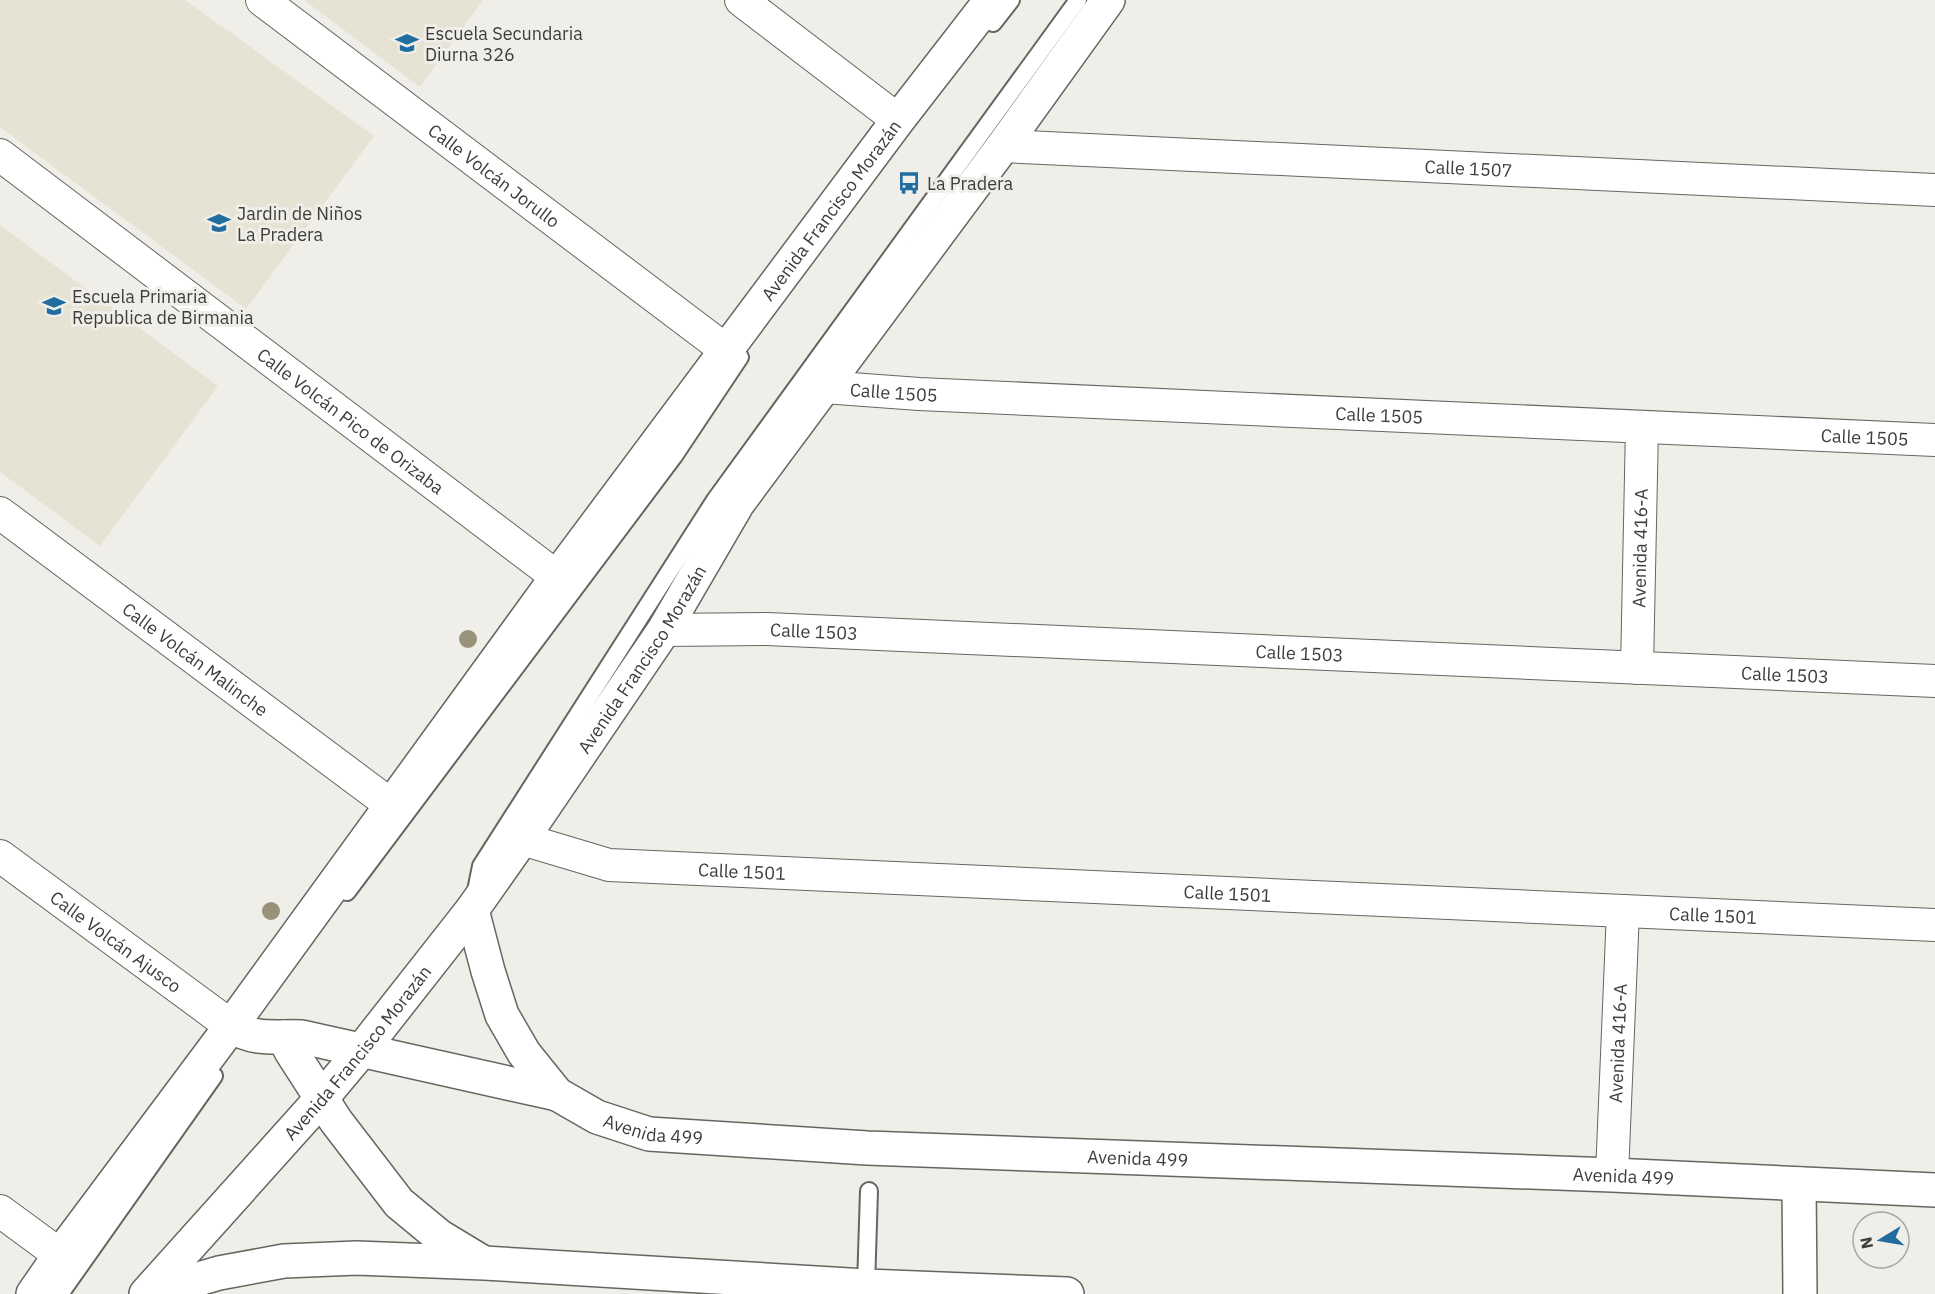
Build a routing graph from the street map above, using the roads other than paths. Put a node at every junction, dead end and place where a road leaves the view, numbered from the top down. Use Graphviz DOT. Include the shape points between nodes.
graph roads {
  1 [pos="262,0"];
  2 [pos="741,0"];
  3 [pos="991,0"];
  4 [pos="1011,0"];
  5 [pos="1078,0"];
  6 [pos="1108,0"];
  7 [pos="898,120"];
  8 [pos="1003,146"];
  9 [pos="0,155"];
  10 [pos="1935,190"];
  11 [pos="727,351"];
  12 [pos="824,387"];
  13 [pos="1642,427"];
  14 [pos="1935,440"];
  15 [pos="0,513"];
  16 [pos="557,577"];
  17 [pos="664,630"];
  18 [pos="1637,668"];
  19 [pos="1935,681"];
  20 [pos="391,805"];
  21 [pos="522,839"];
  22 [pos="0,856"];
  23 [pos="472,910"];
  24 [pos="1623,911"];
  25 [pos="1935,925"];
  26 [pos="237,1030"];
  27 [pos="284,1037"];
  28 [pos="362,1050"];
  29 [pos="557,1094"];
  30 [pos="321,1099"];
  31 [pos="1612,1175"];
  32 [pos="1799,1184"];
  33 [pos="1935,1190"];
  34 [pos="869,1191"];
  35 [pos="0,1211"];
  36 [pos="60,1255"];
  37 [pos="484,1263"];
  38 [pos="866,1286"];
  39 [pos="33,1294"];
  40 [pos="60,1294"];
  41 [pos="146,1294"];
  42 [pos="1067,1294"];
  43 [pos="1800,1294"];
  1 -- 11 [label="street, Calle Volcán Jorullo"];
  2 -- 7 [label="street"];
  3 -- 7 [label="street, Avenida Francisco Morazán"];
  4 -- 26 [label="lane" via="779,299 674,456 370,864"];
  5 -- 23 [label="lane" via="715,500 481,866"];
  6 -- 8 [label="street, Avenida Francisco Morazán"];
  7 -- 11 [label="street, Avenida Francisco Morazán"];
  8 -- 10 [label="street, Calle 1507"];
  8 -- 12 [label="street, Avenida Francisco Morazán"];
  9 -- 16 [label="street, Calle Volcán Pico de Orizaba"];
  11 -- 16 [label="street, Avenida Francisco Morazán"];
  12 -- 13 [label="street, Calle 1505"];
  12 -- 17 [label="street, Avenida Francisco Morazán" via="738,503"];
  13 -- 14 [label="street, Calle 1505"];
  13 -- 18 [label="street, Avenida 416-A"];
  15 -- 20 [label="street, Calle Volcán Malinche"];
  16 -- 20 [label="street, Avenida Francisco Morazán"];
  17 -- 18 [label="street, Calle 1503" via="778,630"];
  17 -- 21 [label="street, Avenida Francisco Morazán"];
  18 -- 19 [label="street, Calle 1503"];
  20 -- 26 [label="street, Avenida Francisco Morazán"];
  21 -- 23 [label="street, Avenida Francisco Morazán"];
  21 -- 24 [label="street, Calle 1501" via="609,865"];
  22 -- 26 [label="street, Calle Volcán Ajusco"];
  23 -- 28 [label="street, Avenida Francisco Morazán"];
  23 -- 29 [label="street, Avenida 499" via="502,1015 524,1053"];
  24 -- 25 [label="street, Calle 1501"];
  24 -- 31 [label="street, Avenida 416-A"];
  26 -- 27 [label="street" via="260,1037"];
  26 -- 36 [label="street, Avenida Francisco Morazán"];
  26 -- 40 [label="lane"];
  27 -- 28 [label="street"];
  27 -- 30 [label="street"];
  28 -- 29 [label="street"];
  28 -- 30 [label="street, Avenida Francisco Morazán"];
  29 -- 31 [label="street, Avenida 499" via="597,1117 649,1134 867,1148"];
  30 -- 37 [label="street" via="399,1203 439,1236"];
  30 -- 41 [label="street, Avenida Francisco Morazán"];
  31 -- 32 [label="street, Avenida 499"];
  32 -- 33 [label="street, Avenida 499"];
  32 -- 43 [label="street"];
  34 -- 38 [label="lane"];
  35 -- 36 [label="street"];
  36 -- 39 [label="street, Avenida Francisco Morazán"];
  37 -- 38 [label="street"];
  37 -- 41 [label="street" via="357,1258 284,1260"];
  38 -- 42 [label="street"];
}
